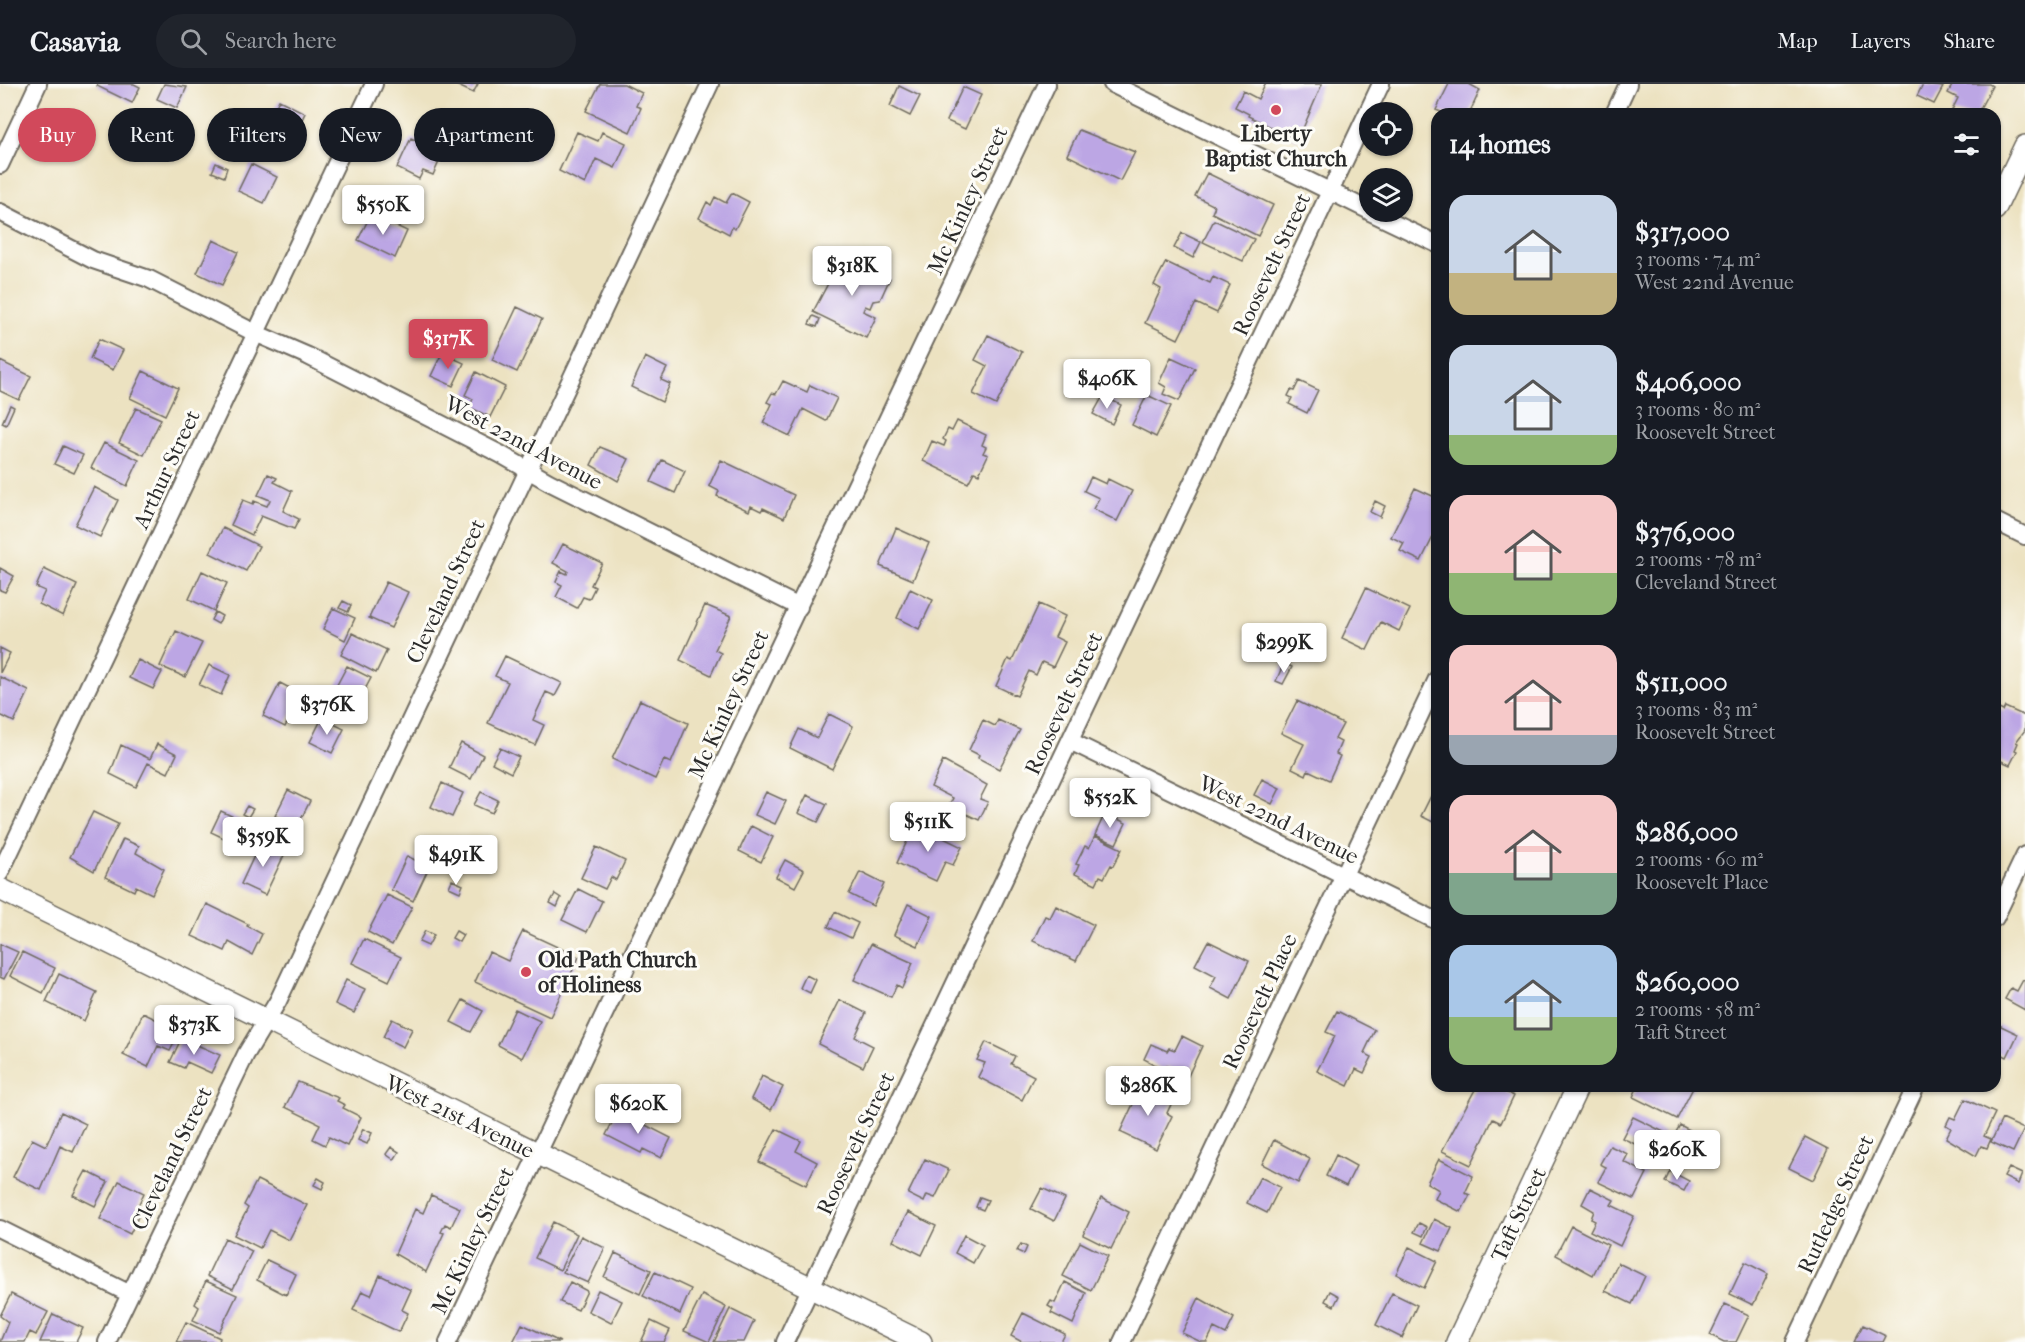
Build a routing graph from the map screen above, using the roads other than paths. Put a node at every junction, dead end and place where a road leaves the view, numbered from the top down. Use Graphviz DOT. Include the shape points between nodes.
graph roads {
  1 [pos="38,84"];
  2 [pos="374,84"];
  3 [pos="710,84"];
  4 [pos="1047,84"];
  5 [pos="1112,84"];
  6 [pos="1381,84"];
  7 [pos="1628,84"];
  8 [pos="1617,108"];
  9 [pos="2025,146"];
  10 [pos="0,165"];
  11 [pos="1330,192"];
  12 [pos="2001,196"];
  13 [pos="1359,206"];
  14 [pos="0,212"];
  15 [pos="1392,222"];
  16 [pos="1431,241"];
  17 [pos="255,333"];
  18 [pos="527,470"];
  19 [pos="2001,524"];
  20 [pos="2025,536"];
  21 [pos="799,607"];
  22 [pos="1431,692"];
  23 [pos="1070,741"];
  24 [pos="2025,855"];
  25 [pos="0,873"];
  26 [pos="1344,875"];
  27 [pos="0,889"];
  28 [pos="2001,905"];
  29 [pos="1431,918"];
  30 [pos="266,1020"];
  31 [pos="1575,1092"];
  32 [pos="1913,1092"];
  33 [pos="538,1155"];
  34 [pos="0,1229"];
  35 [pos="811,1287"];
  36 [pos="130,1294"];
  37 [pos="107,1342"];
  38 [pos="448,1342"];
  39 [pos="785,1342"];
  40 [pos="921,1342"];
  41 [pos="1122,1342"];
  42 [pos="1457,1342"];
  43 [pos="1795,1342"];
  1 -- 10 [label="street"];
  2 -- 17 [label="street, Arthur Street"];
  3 -- 18 [label="street, Cleveland Street"];
  4 -- 21 [label="street, Mc Kinley Street"];
  5 -- 11 [label="street"];
  6 -- 11 [label="street, Roosevelt Street"];
  7 -- 8 [label="street"];
  9 -- 12 [label="street"];
  11 -- 13 [label="street"];
  11 -- 23 [label="street, Roosevelt Street"];
  14 -- 17 [label="street, West 22nd Avenue" via="93,260 148,279"];
  15 -- 16 [label="street"];
  17 -- 18 [label="street, West 22nd Avenue" via="318,361"];
  17 -- 25 [label="street, Arthur Street"];
  18 -- 21 [label="street, West 22nd Avenue"];
  18 -- 30 [label="street, Cleveland Street"];
  19 -- 20 [label="street"];
  21 -- 33 [label="street, Mc Kinley Street"];
  22 -- 26 [label="street, Roosevelt Place"];
  23 -- 26 [label="street, West 22nd Avenue"];
  23 -- 35 [label="street, Roosevelt Street"];
  24 -- 28 [label="street"];
  26 -- 29 [label="street, West 22nd Avenue"];
  26 -- 41 [label="street, Roosevelt Place"];
  27 -- 30 [label="street, West 21st Avenue"];
  30 -- 33 [label="street, West 21st Avenue"];
  30 -- 36 [label="street, Cleveland Street"];
  31 -- 42 [label="street, Taft Street"];
  32 -- 43 [label="street, Rutledge Street"];
  33 -- 35 [label="street, West 21st Avenue"];
  33 -- 38 [label="street, Mc Kinley Street"];
  34 -- 36 [label="street"];
  35 -- 39 [label="street, Roosevelt Street"];
  35 -- 40 [label="street, West 21st Avenue"];
  36 -- 37 [label="street, Cleveland Street"];
}
